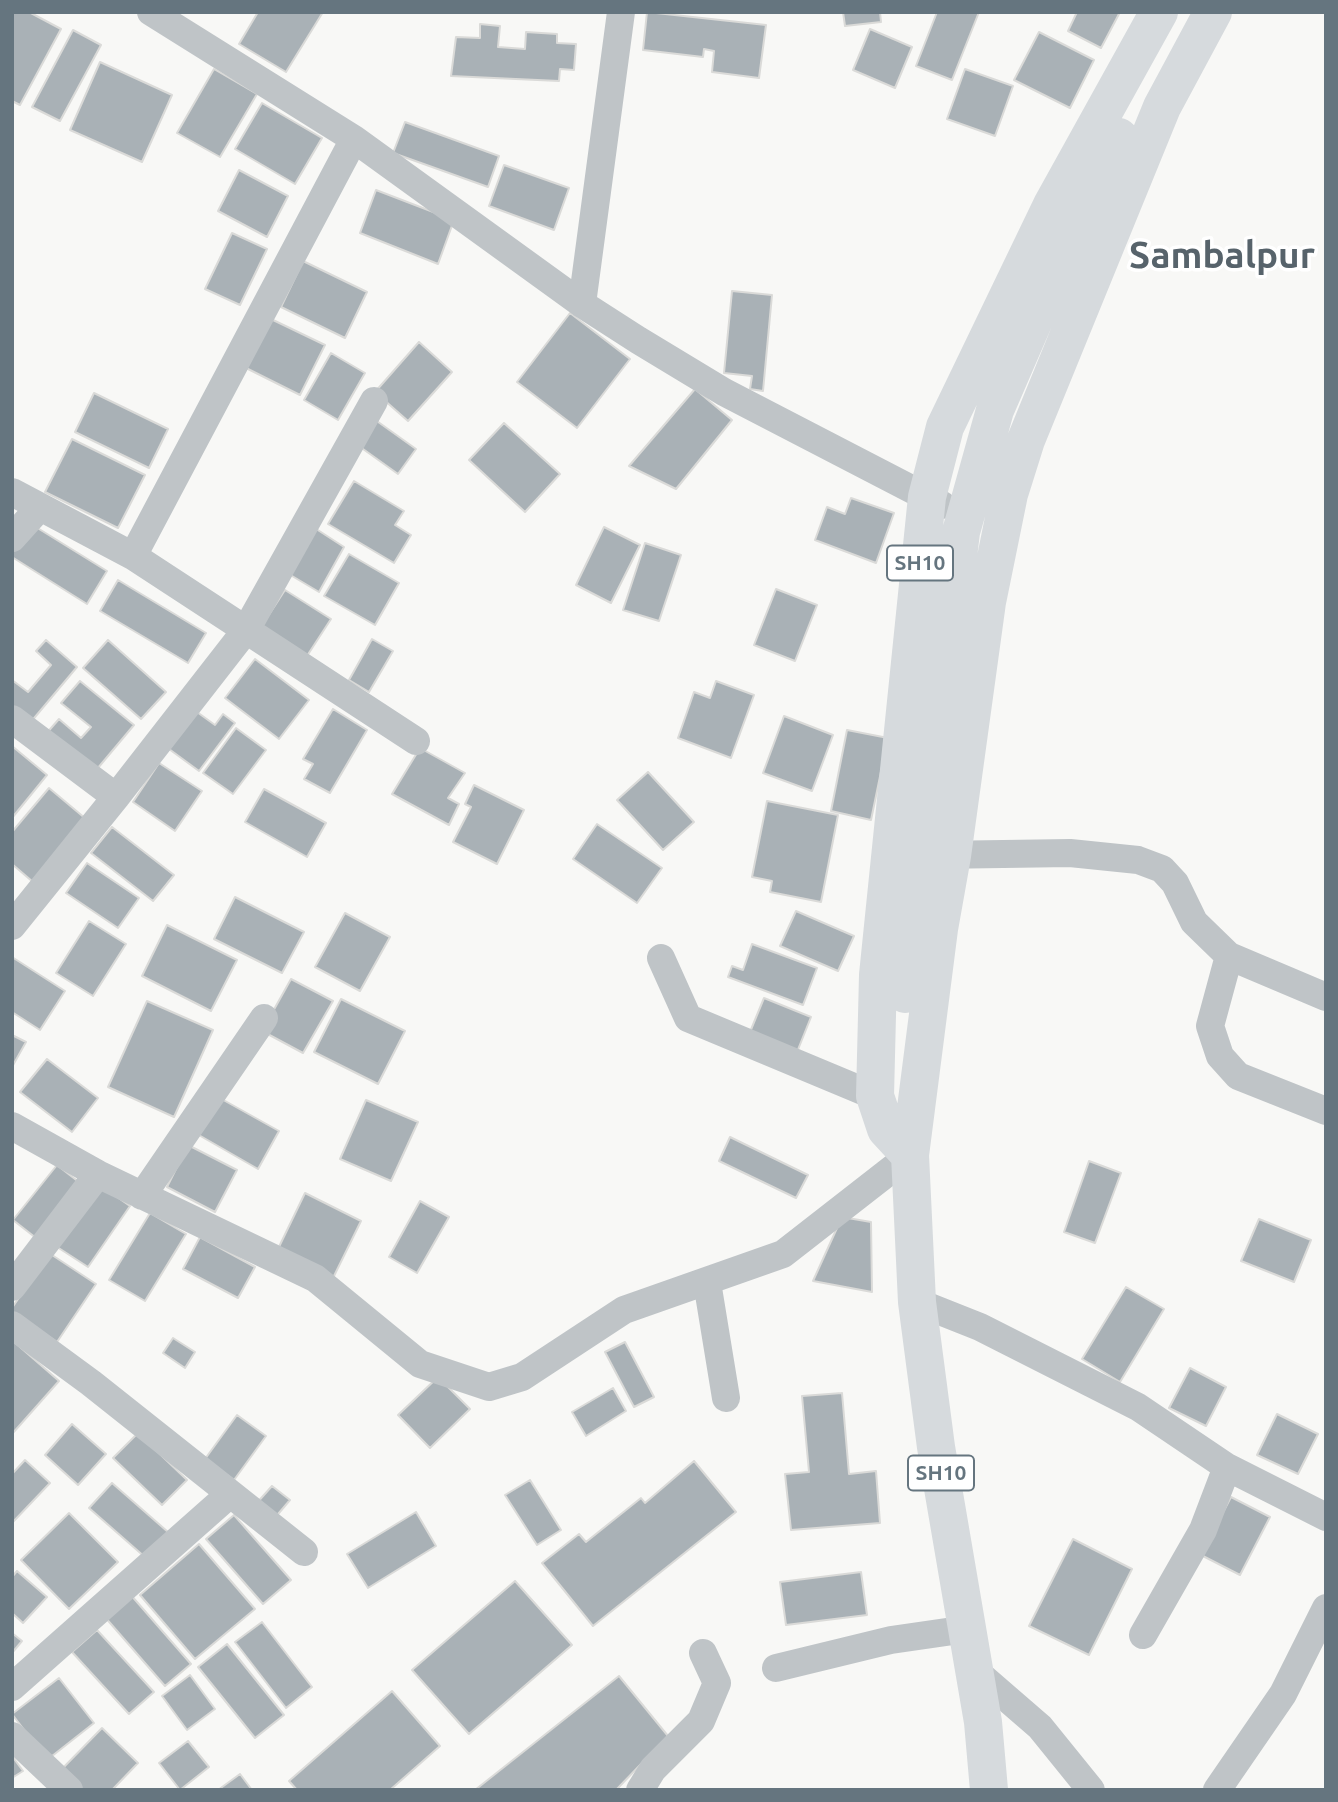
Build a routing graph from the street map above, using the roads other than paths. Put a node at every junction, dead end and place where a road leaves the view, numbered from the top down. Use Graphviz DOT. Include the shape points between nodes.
graph roads {
  1 [pos="151,12"];
  2 [pos="621,12"];
  3 [pos="1159,12"];
  4 [pos="1185,12"];
  5 [pos="1213,12"];
  6 [pos="354,139"];
  7 [pos="582,304"];
  8 [pos="374,401"];
  9 [pos="12,492"];
  10 [pos="927,497"];
  11 [pos="40,507"];
  12 [pos="1000,537"];
  13 [pos="12,538"];
  14 [pos="133,556"];
  15 [pos="246,631"];
  16 [pos="12,719"];
  17 [pos="416,741"];
  18 [pos="116,797"];
  19 [pos="891,854"];
  20 [pos="952,856"];
  21 [pos="12,926"];
  22 [pos="1229,956"];
  23 [pos="662,958"];
  24 [pos="1326,997"];
  25 [pos="264,1018"];
  26 [pos="875,1096"];
  27 [pos="1326,1111"];
  28 [pos="12,1126"];
  29 [pos="910,1155"];
  30 [pos="98,1174"];
  31 [pos="142,1196"];
  32 [pos="707,1282"];
  33 [pos="12,1286"];
  34 [pos="916,1302"];
  35 [pos="12,1325"];
  36 [pos="726,1398"];
  37 [pos="1227,1467"];
  38 [pos="230,1494"];
  39 [pos="1326,1517"];
  40 [pos="304,1552"];
  41 [pos="1326,1608"];
  42 [pos="967,1629"];
  43 [pos="1143,1635"];
  44 [pos="703,1653"];
  45 [pos="776,1668"];
  46 [pos="973,1669"];
  47 [pos="12,1687"];
  48 [pos="12,1736"];
  49 [pos="53,1786"];
  50 [pos="640,1790"];
  51 [pos="989,1790"];
  52 [pos="1091,1790"];
  53 [pos="1217,1790"];
  1 -- 6 [label="street"];
  2 -- 7 [label="street"];
  3 -- 10 [label="main road, SH10" via="1052,205 945,428"];
  4 -- 29 [label="main road" via="1085,202 1039,306 995,410 961,532 901,1029 898,1108"];
  5 -- 12 [label="main road" via="1162,107 1037,415 1009,494"];
  6 -- 7 [label="street"];
  6 -- 14 [label="street"];
  7 -- 10 [label="street" via="724,392"];
  8 -- 15 [label="street"];
  9 -- 11 [label="street"];
  10 -- 12 [label="street"];
  10 -- 19 [label="main road, SH10"];
  11 -- 13 [label="street"];
  11 -- 14 [label="street"];
  12 -- 20 [label="main road"];
  14 -- 15 [label="street"];
  15 -- 17 [label="street"];
  15 -- 18 [label="street"];
  16 -- 18 [label="street"];
  18 -- 21 [label="street"];
  19 -- 20 [label="street"];
  19 -- 26 [label="main road, SH10" via="878,975"];
  20 -- 22 [label="street" via="1070,853 1138,860 1162,869 1175,883 1194,922"];
  20 -- 29 [label="main road"];
  22 -- 24 [label="street"];
  22 -- 27 [label="street" via="1210,1026 1220,1056 1238,1076"];
  23 -- 26 [label="street" via="688,1018"];
  25 -- 31 [label="street"];
  26 -- 29 [label="main road, SH10" via="886,1129"];
  28 -- 30 [label="street"];
  29 -- 32 [label="street" via="783,1254"];
  29 -- 34 [label="main road, SH10"];
  30 -- 31 [label="street"];
  30 -- 33 [label="street"];
  31 -- 32 [label="street" via="315,1278 420,1364 489,1387 522,1377 624,1310"];
  32 -- 36 [label="street"];
  34 -- 37 [label="street" via="980,1326 1138,1407"];
  34 -- 42 [label="main road, SH10"];
  35 -- 38 [label="street"];
  37 -- 39 [label="street"];
  37 -- 43 [label="street" via="1203,1530"];
  38 -- 40 [label="street"];
  38 -- 47 [label="street"];
  41 -- 53 [label="street" via="1283,1694"];
  42 -- 45 [label="street" via="891,1640"];
  42 -- 46 [label="main road, SH10"];
  44 -- 50 [label="street" via="718,1683 701,1721 653,1769"];
  46 -- 51 [label="main road, SH10"];
  46 -- 52 [label="street" via="1040,1727"];
  48 -- 49 [label="street"];
}
